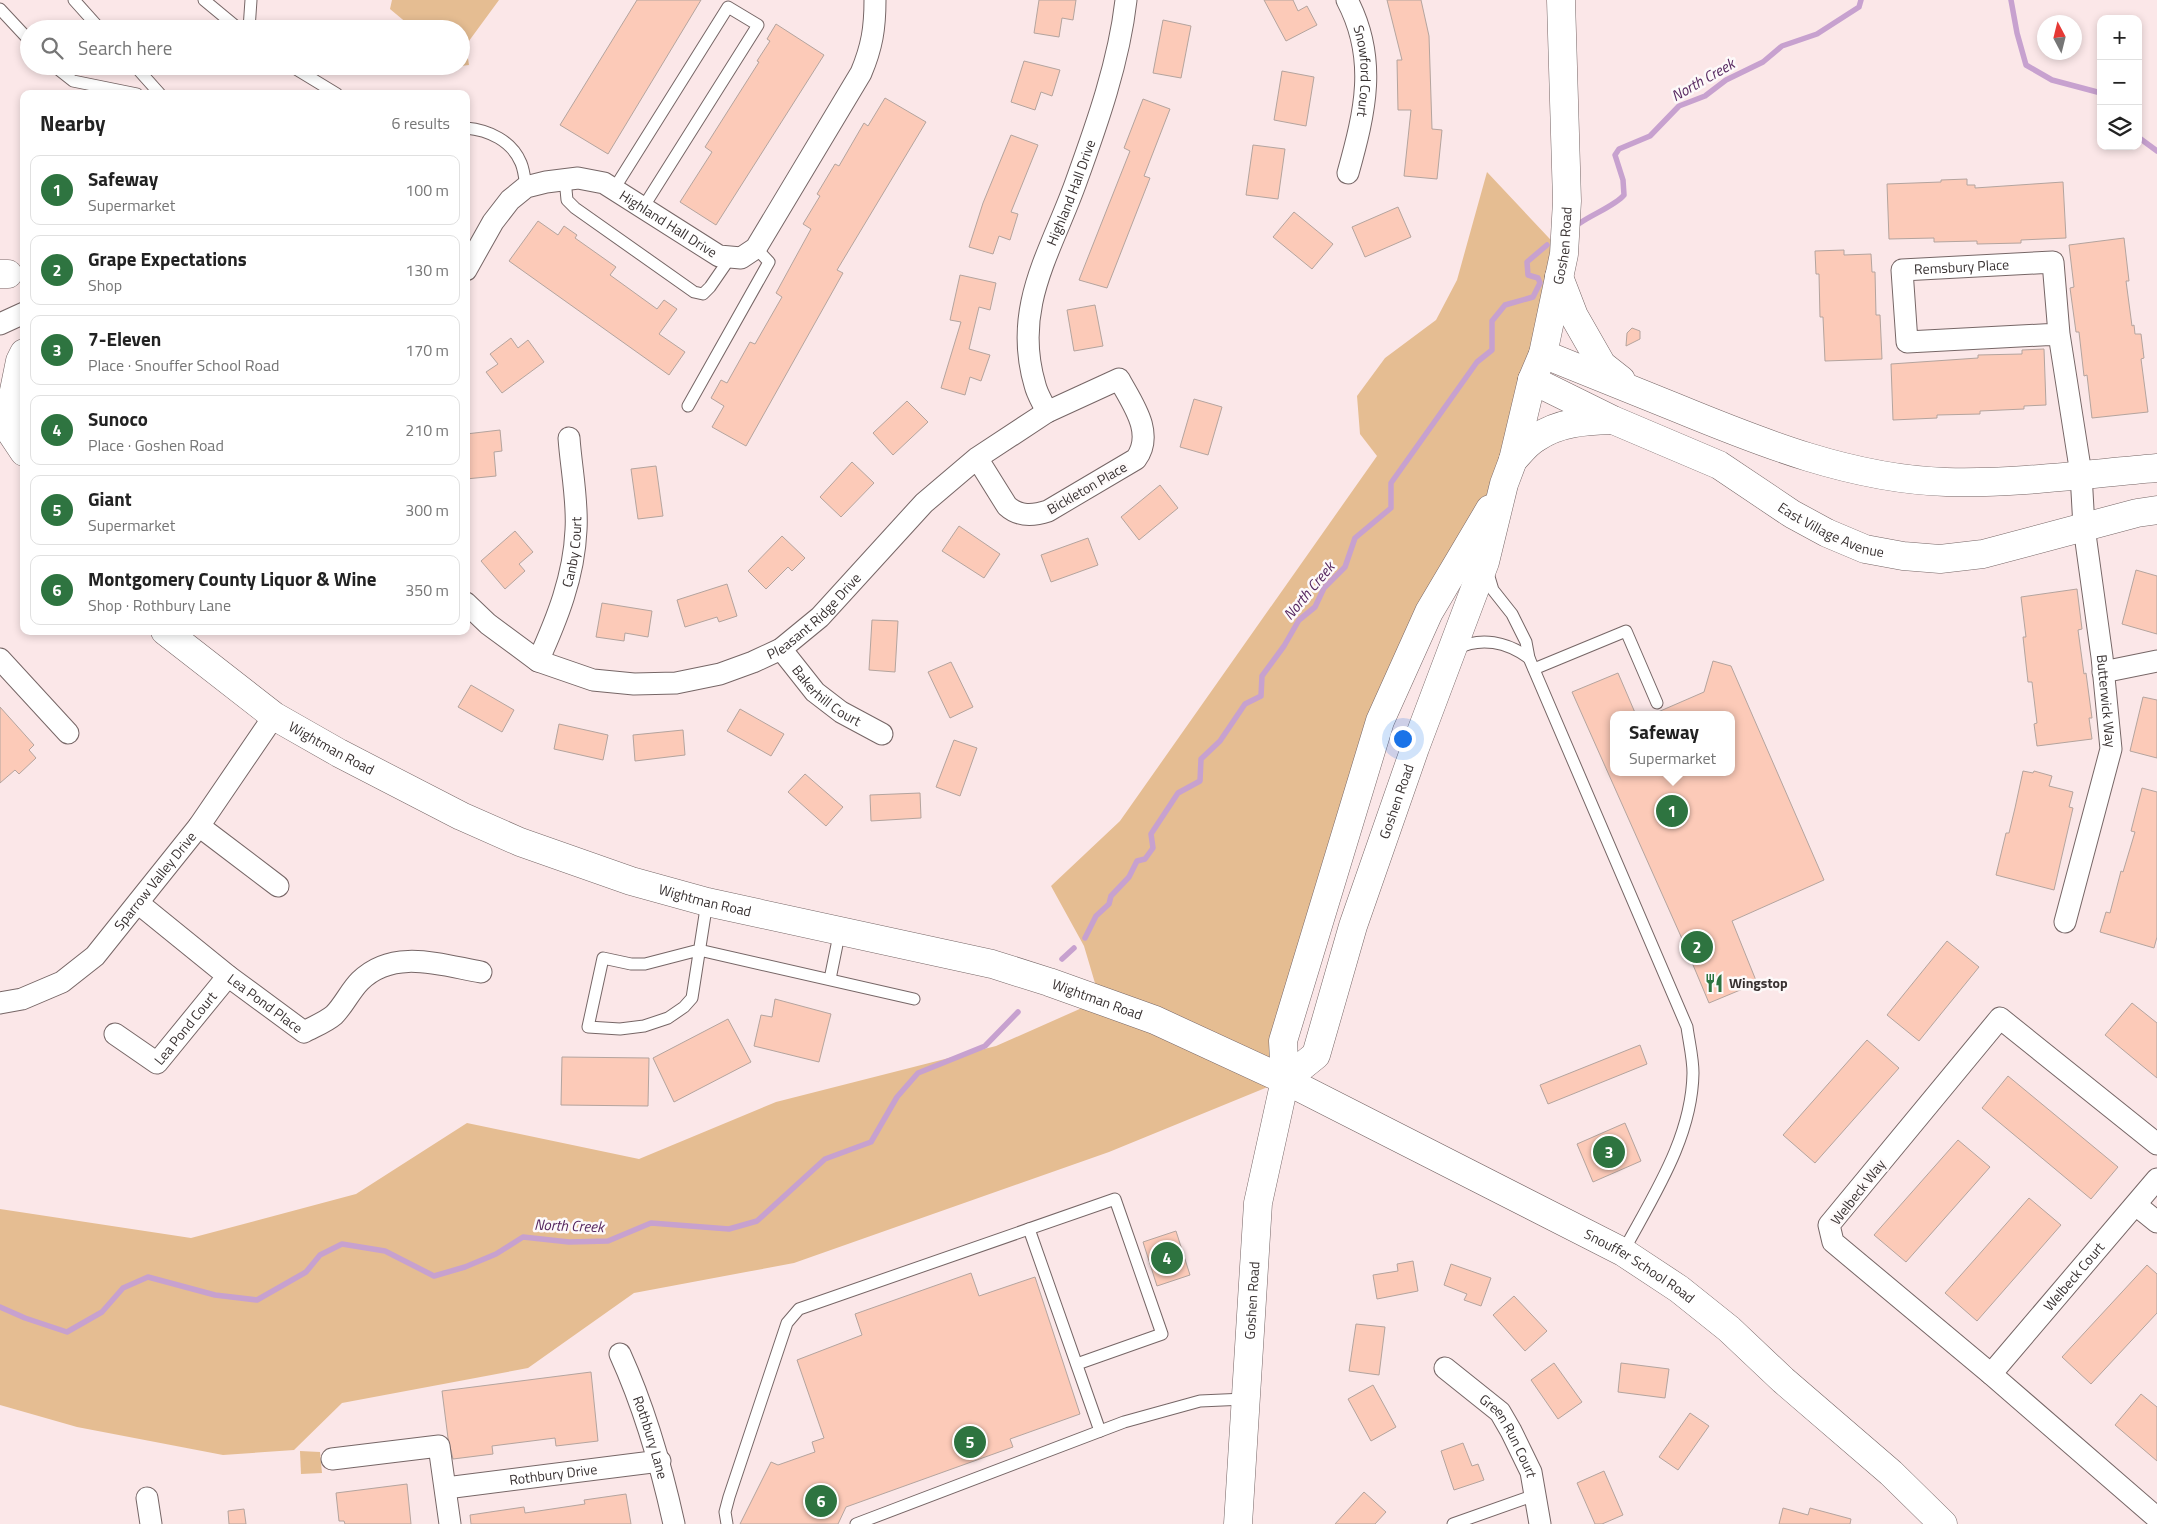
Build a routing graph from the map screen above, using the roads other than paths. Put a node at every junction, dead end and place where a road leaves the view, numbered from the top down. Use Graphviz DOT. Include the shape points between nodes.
graph roads {
  1 [pos="74,0"];
  2 [pos="204,0"];
  3 [pos="251,0"];
  4 [pos="876,0"];
  5 [pos="1126,0"];
  6 [pos="1347,0"];
  7 [pos="1561,0"];
  8 [pos="0,9"];
  9 [pos="92,20"];
  10 [pos="228,20"];
  11 [pos="249,20"];
  12 [pos="20,30"];
  13 [pos="65,75"];
  14 [pos="143,75"];
  15 [pos="305,75"];
  16 [pos="117,90"];
  17 [pos="156,90"];
  18 [pos="330,90"];
  19 [pos="470,128"];
  20 [pos="1348,173"];
  21 [pos="565,179"];
  22 [pos="526,188"];
  23 [pos="614,189"];
  24 [pos="644,206"];
  25 [pos="756,248"];
  26 [pos="730,258"];
  27 [pos="470,263"];
  28 [pos="1559,277"];
  29 [pos="20,315"];
  30 [pos="0,324"];
  31 [pos="2059,334"];
  32 [pos="1544,354"];
  33 [pos="20,361"];
  34 [pos="1119,379"];
  35 [pos="1532,380"];
  36 [pos="1636,392"];
  37 [pos="688,406"];
  38 [pos="1047,412"];
  39 [pos="1613,420"];
  40 [pos="2,421"];
  41 [pos="569,438"];
  42 [pos="20,446"];
  43 [pos="977,458"];
  44 [pos="2157,468"];
  45 [pos="1509,472"];
  46 [pos="2081,474"];
  47 [pos="2157,510"];
  48 [pos="2084,527"];
  49 [pos="1485,562"];
  50 [pos="470,607"];
  51 [pos="169,635"];
  52 [pos="780,649"];
  53 [pos="1451,651"];
  54 [pos="1529,658"];
  55 [pos="0,659"];
  56 [pos="538,661"];
  57 [pos="2157,661"];
  58 [pos="1534,669"];
  59 [pos="2103,672"];
  60 [pos="1657,703"];
  61 [pos="274,716"];
  62 [pos="68,733"];
  63 [pos="882,734"];
  64 [pos="199,826"];
  65 [pos="278,886"];
  66 [pos="707,902"];
  67 [pos="138,903"];
  68 [pos="2065,922"];
  69 [pos="840,930"];
  70 [pos="699,950"];
  71 [pos="481,972"];
  72 [pos="228,976"];
  73 [pos="830,979"];
  74 [pos="914,999"];
  75 [pos="0,1002"];
  76 [pos="115,1034"];
  77 [pos="1285,1080"];
  78 [pos="2157,1144"];
  79 [pos="2157,1179"];
  80 [pos="2136,1205"];
  81 [pos="2157,1222"];
  82 [pos="1029,1228"];
  83 [pos="1623,1252"];
  84 [pos="620,1354"];
  85 [pos="1077,1364"];
  86 [pos="1445,1368"];
  87 [pos="1992,1374"];
  88 [pos="1245,1399"];
  89 [pos="1100,1431"];
  90 [pos="332,1459"];
  91 [pos="660,1461"];
  92 [pos="446,1488"];
  93 [pos="1535,1495"];
  94 [pos="147,1498"];
  95 [pos="2157,1518"];
  96 [pos="151,1524"];
  97 [pos="450,1524"];
  98 [pos="674,1524"];
  99 [pos="727,1524"];
  100 [pos="856,1524"];
  101 [pos="1238,1524"];
  102 [pos="1453,1524"];
  103 [pos="1540,1524"];
  104 [pos="1943,1524"];
  1 -- 9 [label="lane"];
  2 -- 10 [label="lane"];
  3 -- 11 [label="lane"];
  4 -- 25 [label="street" via="875,26 861,72"];
  5 -- 38 [label="street, Highland Hall Drive" via="1109,81 1076,183 1034,286 1028,326 1029,359 1035,386"];
  6 -- 20 [label="street, Snowford Court" via="1357,18 1367,85 1362,124"];
  7 -- 28 [label="street, Goshen Road" via="1567,201 1564,254"];
  8 -- 12 [label="lane"];
  13 -- 16 [label="lane" via="73,81"];
  14 -- 17 [label="lane"];
  15 -- 18 [label="lane"];
  19 -- 22 [label="lane" via="482,130 506,142 522,164"];
  21 -- 22 [label="street, Highland Hall Drive"];
  21 -- 23 [label="street, Highland Hall Drive" via="591,180"];
  21 -- 26 [label="lane" via="567,200 575,208 694,292 703,294"];
  22 -- 27 [label="street, Highland Hall Drive" via="510,200 493,222"];
  23 -- 24 [label="street, Highland Hall Drive"];
  23 -- 24 [label="lane" via="728,6 758,25"];
  24 -- 26 [label="street, Highland Hall Drive" via="719,256"];
  25 -- 26 [label="street, Highland Hall Drive" via="741,258"];
  25 -- 37 [label="lane" via="768,262"];
  28 -- 32 [label="street, Goshen Road"];
  28 -- 36 [label="street" via="1574,316 1602,365"];
  29 -- 30 [label="street"];
  31 -- 31 [label="street, Remsbury Place" via="1907,342 1902,270 2053,262"];
  31 -- 46 [label="street, Remsbury Place"];
  32 -- 35 [label="street, Goshen Road"];
  32 -- 36 [label="street"];
  33 -- 40 [label="street"];
  34 -- 38 [label="street, Pleasant Ridge Drive"];
  34 -- 43 [label="street, Bickleton Place" via="1140,419 1144,441 1142,452 1136,459 1048,511 1027,515 1013,511"];
  35 -- 39 [label="street, East Village Avenue"];
  35 -- 45 [label="street, Goshen Road"];
  36 -- 46 [label="street" via="1750,439 1862,471 1944,482 1988,482"];
  38 -- 43 [label="street, Pleasant Ridge Drive"];
  39 -- 45 [label="street" via="1580,421 1559,426 1534,438"];
  39 -- 48 [label="street, East Village Avenue" via="1719,465 1792,514 1865,548 1940,559 1984,554"];
  40 -- 42 [label="street"];
  41 -- 56 [label="street, Canby Court" via="576,528 573,559 561,610"];
  43 -- 52 [label="street, Pleasant Ridge Drive" via="924,503 820,618"];
  44 -- 46 [label="street"];
  45 -- 49 [label="street, Goshen Road"];
  45 -- 77 [label="street, Goshen Road" via="1429,612 1380,721 1283,1042"];
  46 -- 48 [label="street, Butterwick Way"];
  47 -- 48 [label="street, East Village Avenue"];
  48 -- 59 [label="street, Butterwick Way"];
  49 -- 53 [label="street, Goshen Road"];
  49 -- 54 [label="lane" via="1493,590 1512,614 1526,642"];
  50 -- 56 [label="street, Pleasant Ridge Drive"];
  51 -- 61 [label="street, Wightman Road"];
  52 -- 56 [label="street, Pleasant Ridge Drive" via="720,674 676,683 634,684 593,680"];
  52 -- 63 [label="street, Bakerhill Court" via="815,692 841,712"];
  53 -- 54 [label="lane" via="1469,642 1487,641 1515,648"];
  53 -- 77 [label="street, Goshen Road" via="1353,926 1316,1055"];
  54 -- 58 [label="lane"];
  55 -- 62 [label="street"];
  57 -- 59 [label="street"];
  58 -- 60 [label="lane" via="1626,631"];
  58 -- 83 [label="lane" via="1687,1027 1693,1072 1688,1116 1671,1161"];
  59 -- 68 [label="street, Butterwick Way" via="2111,749"];
  61 -- 64 [label="street, Sparrow Valley Drive"];
  61 -- 66 [label="street, Wightman Road" via="339,754 520,842 631,881"];
  64 -- 65 [label="street"];
  64 -- 67 [label="street, Sparrow Valley Drive"];
  66 -- 69 [label="street, Wightman Road"];
  66 -- 70 [label="lane"];
  67 -- 72 [label="street, Lea Pond Place"];
  67 -- 75 [label="street, Sparrow Valley Drive" via="95,956 62,982 22,999"];
  69 -- 73 [label="lane"];
  69 -- 77 [label="street, Wightman Road" via="992,964 1049,982 1155,1020"];
  70 -- 70 [label="lane" via="692,998 684,1007 668,1018 644,1026 620,1030 588,1027 603,958 645,964"];
  70 -- 73 [label="lane"];
  71 -- 72 [label="street, Lea Pond Place" via="422,961 396,961 360,981 333,1016 304,1032"];
  72 -- 76 [label="street, Lea Pond Court" via="157,1063"];
  73 -- 74 [label="lane"];
  77 -- 83 [label="street, Snouffer School Road"];
  77 -- 88 [label="street, Goshen Road" via="1258,1203"];
  78 -- 87 [label="street, Welbeck Way" via="2000,1018 1829,1225 1833,1242"];
  79 -- 80 [label="street, Welbeck Court"];
  80 -- 81 [label="street"];
  80 -- 87 [label="street, Welbeck Court"];
  82 -- 85 [label="lane"];
  82 -- 85 [label="lane" via="1114,1199 1118,1208 1162,1334"];
  82 -- 99 [label="lane" via="799,1309 787,1323 732,1488 725,1512"];
  83 -- 104 [label="street, Snouffer School Road" via="1729,1329 1891,1473"];
  84 -- 91 [label="street, Rothbury Lane" via="638,1394"];
  85 -- 89 [label="lane"];
  86 -- 93 [label="street, Green Run Court" via="1500,1412 1531,1472"];
  87 -- 95 [label="street, Welbeck Way"];
  88 -- 89 [label="lane" via="1200,1401"];
  88 -- 101 [label="street, Goshen Road"];
  89 -- 100 [label="lane"];
  90 -- 92 [label="street" via="439,1446"];
  91 -- 92 [label="street, Rothbury Drive"];
  91 -- 98 [label="street, Rothbury Lane"];
  92 -- 97 [label="street"];
  93 -- 102 [label="lane"];
  93 -- 103 [label="street, Green Run Court"];
  94 -- 96 [label="street"];
}
